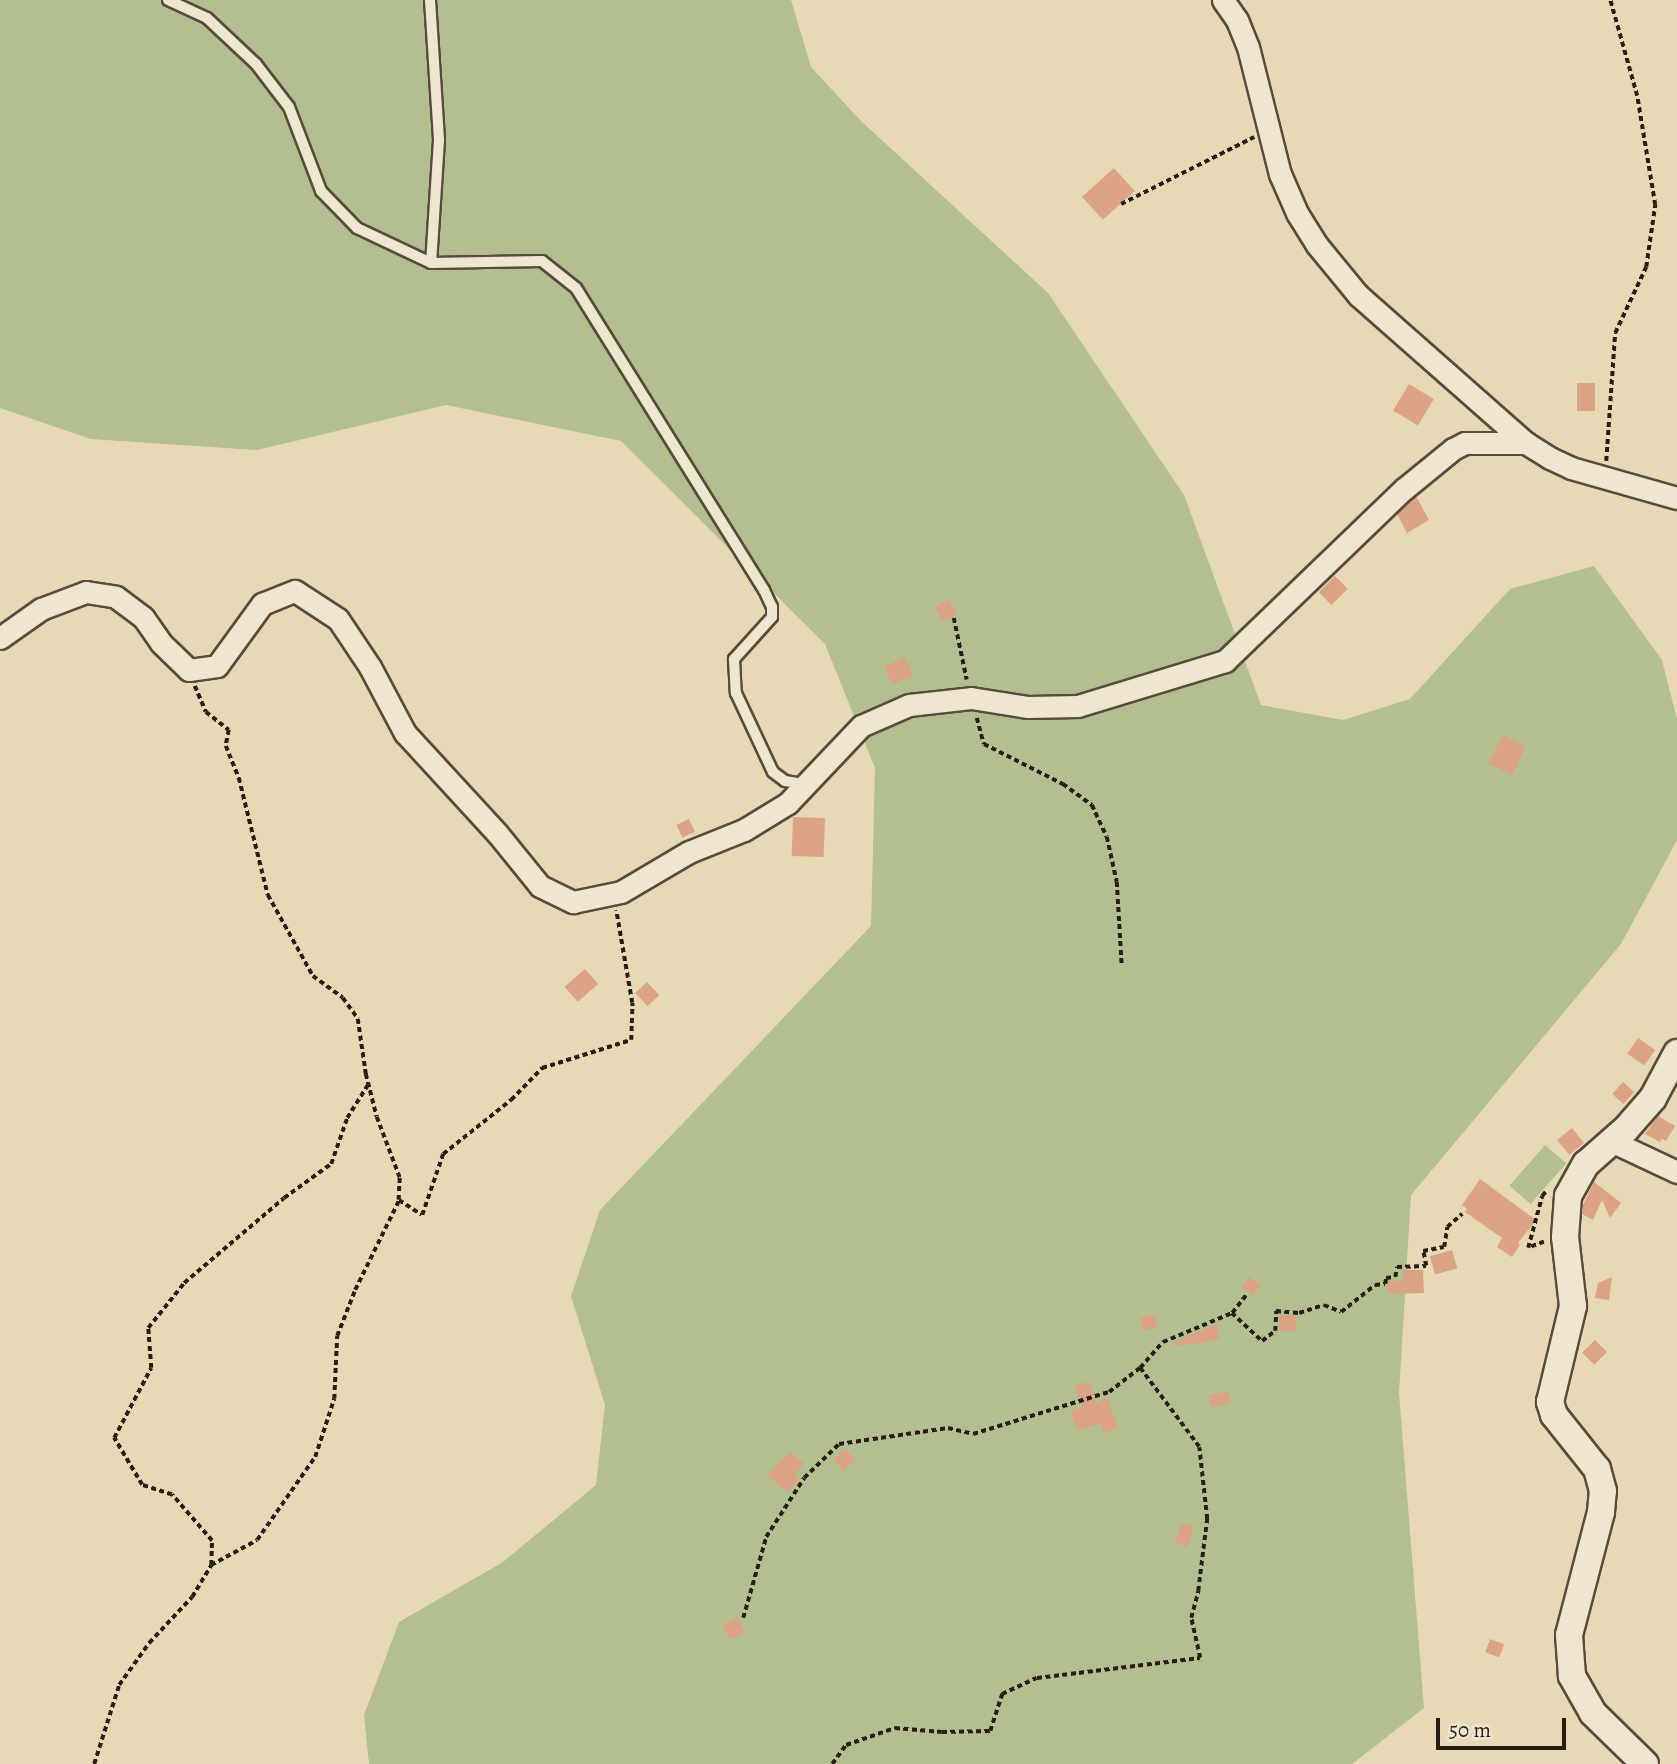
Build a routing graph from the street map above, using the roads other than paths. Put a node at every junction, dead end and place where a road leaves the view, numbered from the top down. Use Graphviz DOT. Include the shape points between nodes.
graph roads {
  1 [pos="168,0"];
  2 [pos="430,0"];
  3 [pos="1223,0"];
  4 [pos="431,263"];
  5 [pos="1526,443"];
  6 [pos="1677,498"];
  7 [pos="0,638"];
  8 [pos="805,785"];
  9 [pos="1677,1053"];
  10 [pos="1611,1141"];
  11 [pos="1677,1172"];
  12 [pos="1645,1764"];
  1 -- 4 [label="lane" via="207,18 256,64 289,107 321,191 357,228"];
  2 -- 4 [label="lane" via="439,140"];
  3 -- 5 [label="street" via="1248,47 1280,174 1297,213 1338,274"];
  4 -- 8 [label="lane" via="542,261 576,288 772,607 772,617 734,659 736,693 773,772 785,781"];
  5 -- 6 [label="street" via="1571,468"];
  5 -- 8 [label="street" via="1465,443 1453,449 1404,489 1225,661 1077,706 1028,707 971,698 909,705 861,726"];
  7 -- 8 [label="street" via="41,609 86,592 116,597 189,670 216,666 262,604 295,591 338,619 405,733 540,886 573,902 621,892 689,852 744,830 788,803"];
  9 -- 10 [label="street" via="1653,1098"];
  10 -- 11 [label="street"];
  10 -- 12 [label="street" via="1586,1164 1568,1196 1565,1237 1573,1306 1550,1402 1554,1415 1597,1469 1603,1491 1569,1635 1572,1676 1592,1713"];
}
